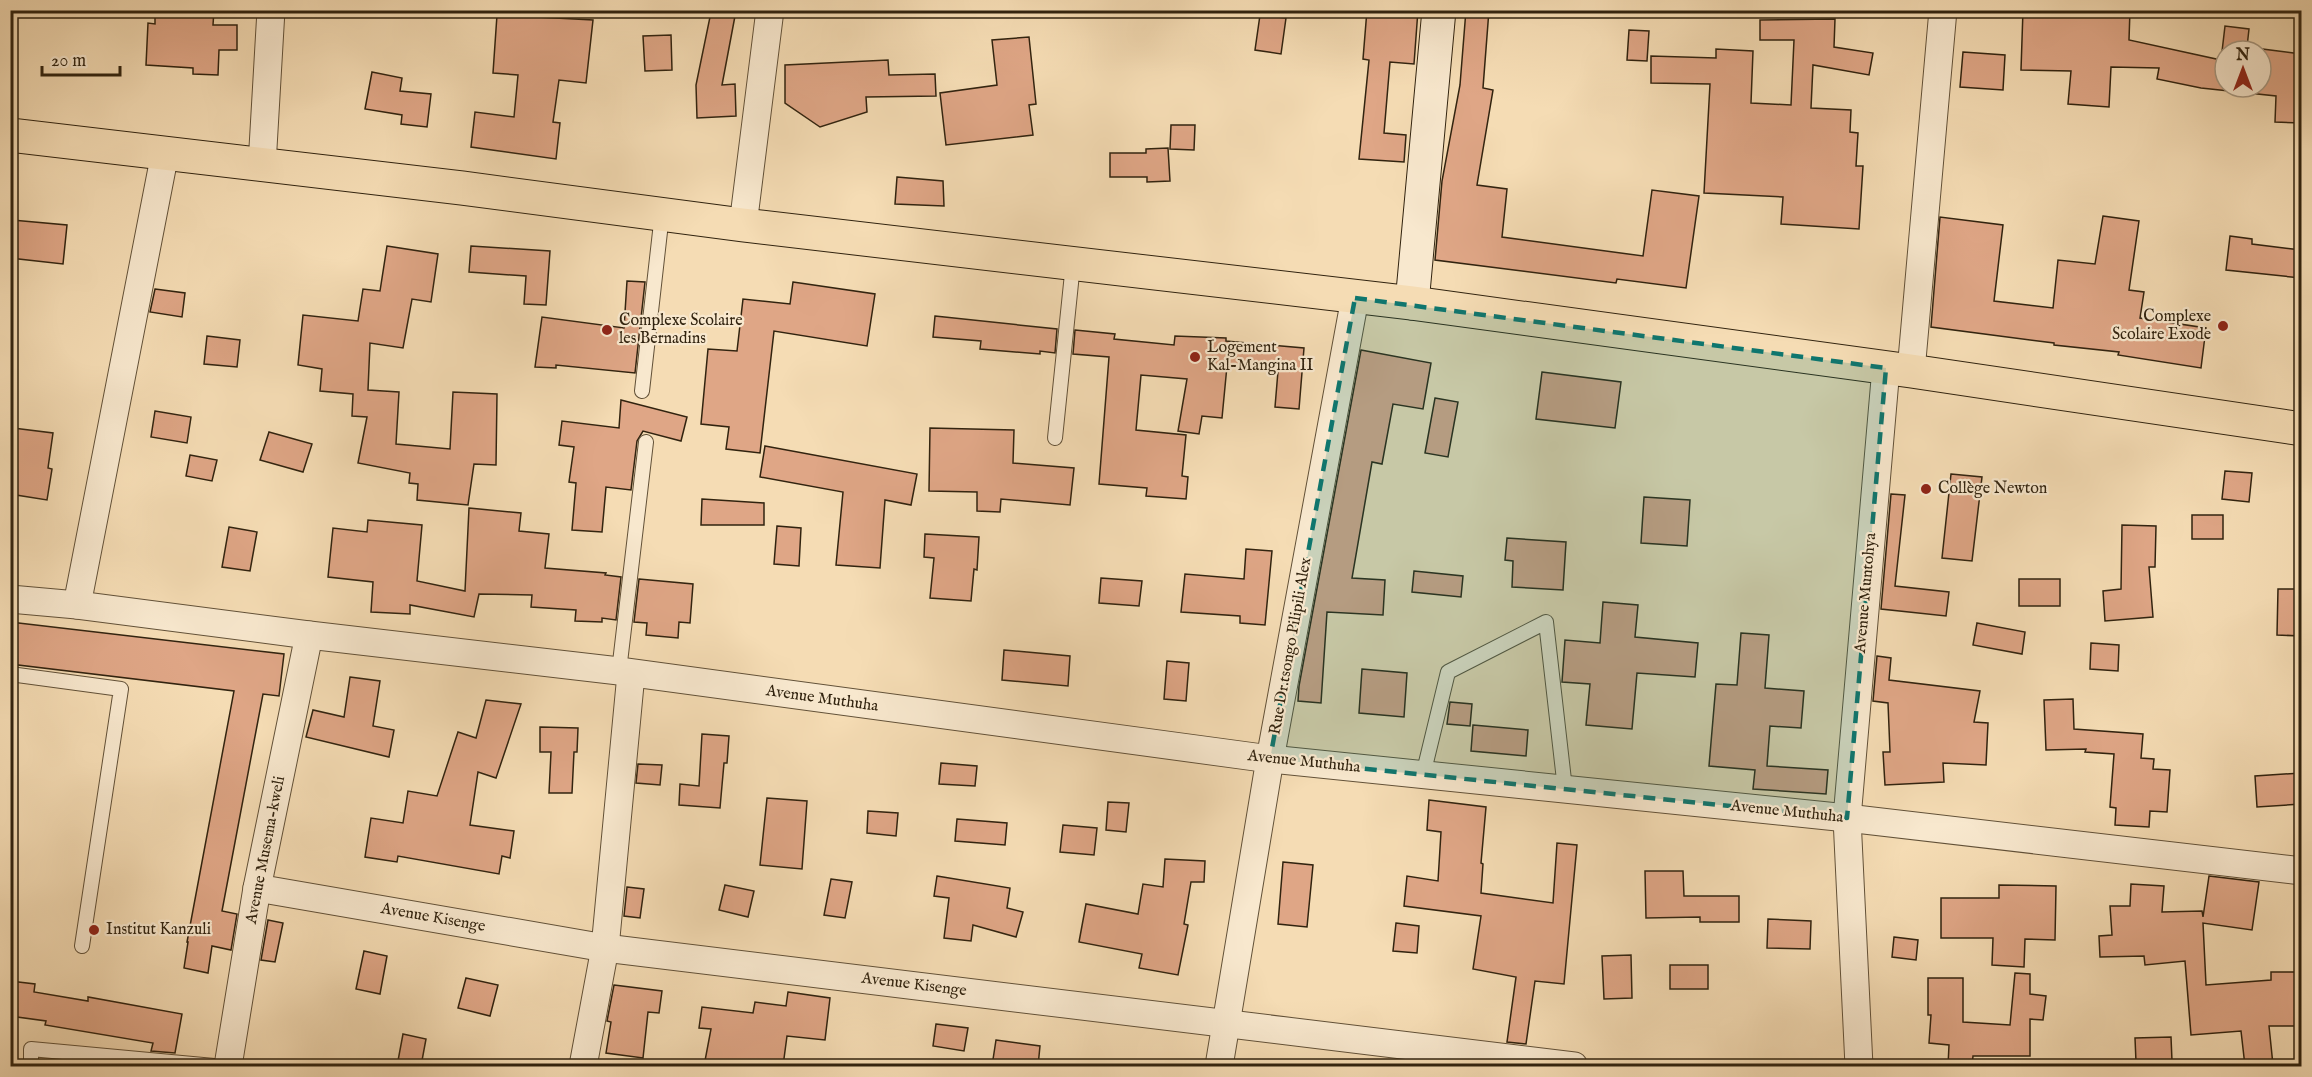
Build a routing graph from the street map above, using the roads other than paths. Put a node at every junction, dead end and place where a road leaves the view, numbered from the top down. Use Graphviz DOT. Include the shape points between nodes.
graph roads {
  1 [pos="271,10"];
  2 [pos="770,10"];
  3 [pos="1438,10"];
  4 [pos="1943,10"];
  5 [pos="10,135"];
  6 [pos="165,153"];
  7 [pos="262,165"];
  8 [pos="662,214"];
  9 [pos="742,225"];
  10 [pos="1073,264"];
  11 [pos="1355,298"];
  12 [pos="1412,303"];
  13 [pos="1899,369"];
  14 [pos="642,392"];
  15 [pos="2301,429"];
  16 [pos="1055,438"];
  17 [pos="646,442"];
  18 [pos="10,599"];
  19 [pos="77,605"];
  20 [pos="309,636"];
  21 [pos="625,672"];
  22 [pos="10,674"];
  23 [pos="1270,759"];
  24 [pos="1424,775"];
  25 [pos="1565,789"];
  26 [pos="1847,818"];
  27 [pos="2301,872"];
  28 [pos="257,888"];
  29 [pos="82,946"];
  30 [pos="605,948"];
  31 [pos="1227,1022"];
  32 [pos="31,1066"];
  33 [pos="214,1066"];
  34 [pos="228,1066"];
  35 [pos="583,1066"];
  36 [pos="1219,1066"];
  37 [pos="1574,1066"];
  38 [pos="1859,1066"];
  1 -- 7 [label="street"];
  2 -- 9 [label="street"];
  3 -- 12 [label="street"];
  4 -- 13 [label="street, Avenue Muntohya"];
  5 -- 6 [label="main road"];
  6 -- 7 [label="main road"];
  6 -- 19 [label="street"];
  7 -- 8 [label="main road"];
  8 -- 9 [label="main road"];
  8 -- 14 [label="lane"];
  9 -- 10 [label="main road"];
  10 -- 11 [label="main road"];
  10 -- 16 [label="lane"];
  11 -- 12 [label="main road"];
  11 -- 23 [label="street, Rue Dr.tsongo Pilipili Alex"];
  12 -- 13 [label="main road"];
  13 -- 15 [label="main road"];
  13 -- 26 [label="street, Avenue Muntohya"];
  17 -- 21 [label="lane"];
  18 -- 19 [label="street, Avenue Muthuha"];
  19 -- 20 [label="street, Avenue Muthuha"];
  20 -- 21 [label="street, Avenue Muthuha"];
  20 -- 28 [label="street, Avenue Musema-kweli"];
  21 -- 23 [label="street, Avenue Muthuha"];
  21 -- 30 [label="street"];
  22 -- 29 [label="lane" via="121,689"];
  23 -- 24 [label="street, Avenue Muthuha"];
  23 -- 31 [label="street, Rue Dr.tsongo Pilipili Alex"];
  24 -- 25 [label="street, Avenue Muthuha"];
  24 -- 25 [label="lane" via="1448,672 1546,622"];
  25 -- 26 [label="street, Avenue Muthuha"];
  26 -- 27 [label="street, Avenue Muthuha"];
  26 -- 38 [label="street, Avenue Muntohya"];
  28 -- 30 [label="street, Avenue Kisenge"];
  28 -- 34 [label="street, Avenue Musema-kweli"];
  30 -- 31 [label="street, Avenue Kisenge"];
  30 -- 35 [label="street"];
  31 -- 36 [label="street, Rue Dr.tsongo Pilipili Alex"];
  31 -- 37 [label="street, Avenue Kisenge"];
  32 -- 33 [label="lane" via="31,1049"];
}
